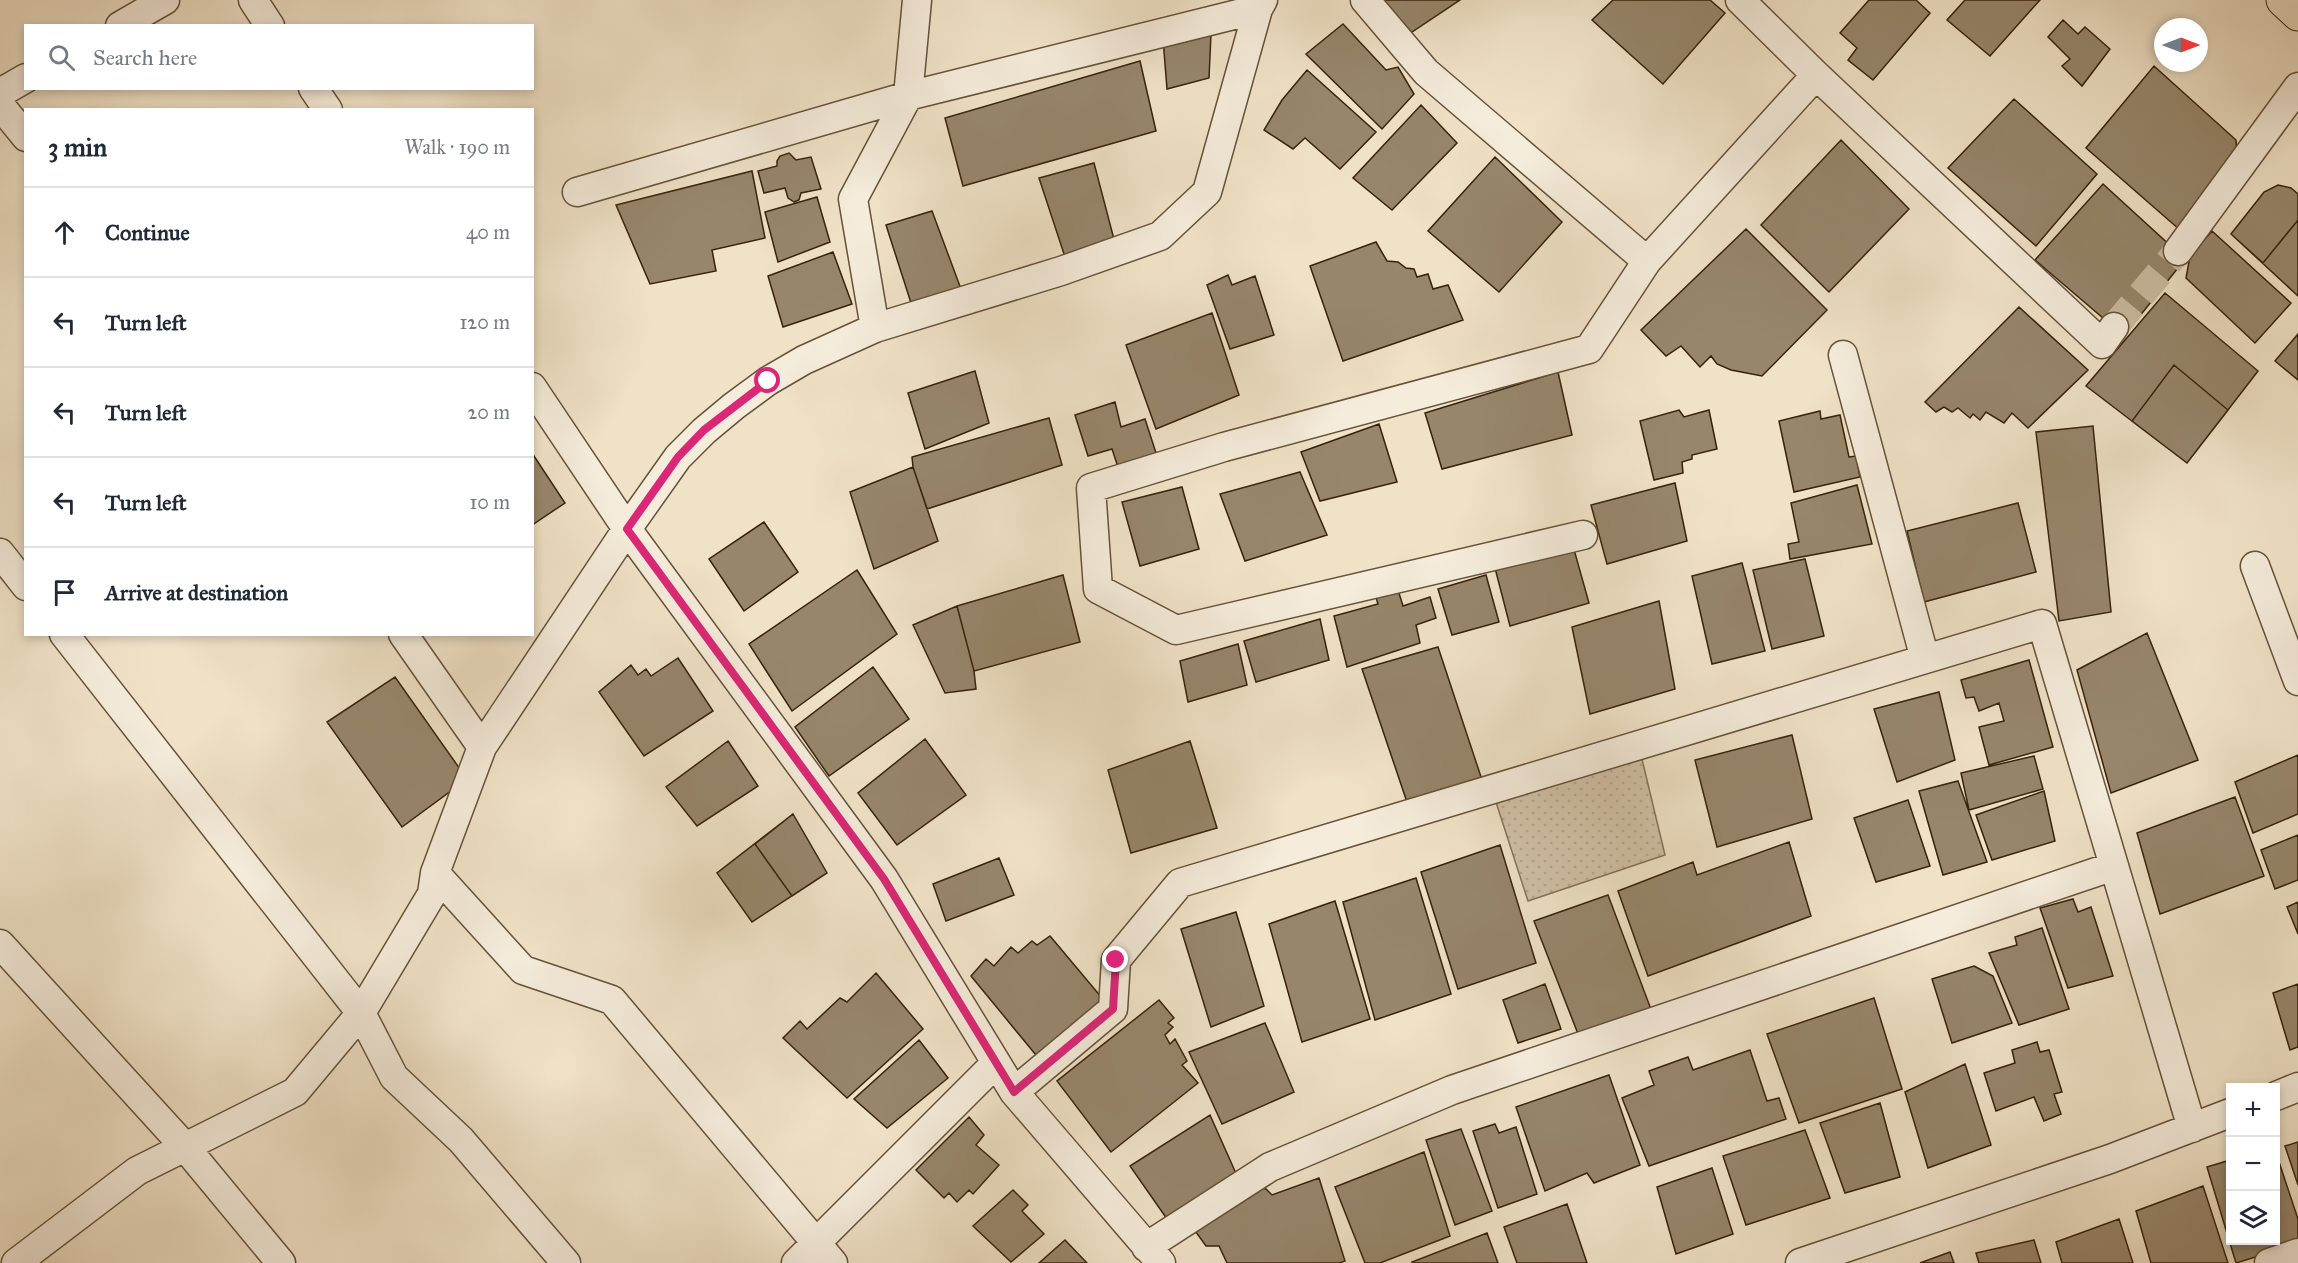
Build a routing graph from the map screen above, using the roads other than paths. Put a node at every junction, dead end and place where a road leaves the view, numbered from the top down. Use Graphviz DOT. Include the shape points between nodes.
graph roads {
  1 [pos="165,0"];
  2 [pos="253,0"];
  3 [pos="917,0"];
  4 [pos="1365,0"];
  5 [pos="1740,0"];
  6 [pos="2283,0"];
  7 [pos="1260,4"];
  8 [pos="2298,15"];
  9 [pos="123,24"];
  10 [pos="269,24"];
  11 [pos="1816,75"];
  12 [pos="24,79"];
  13 [pos="2298,87"];
  14 [pos="0,93"];
  15 [pos="908,96"];
  16 [pos="0,105"];
  17 [pos="24,135"];
  18 [pos="577,192"];
  19 [pos="2178,251"];
  20 [pos="1647,261"];
  21 [pos="2114,327"];
  22 [pos="875,328"];
  23 [pos="1843,355"];
  24 [pos="534,390"];
  25 [pos="627,529"];
  26 [pos="1583,535"];
  27 [pos="0,553"];
  28 [pos="2255,566"];
  29 [pos="24,583"];
  30 [pos="66,636"];
  31 [pos="404,636"];
  32 [pos="1925,659"];
  33 [pos="2298,681"];
  34 [pos="482,747"];
  35 [pos="2115,866"];
  36 [pos="435,873"];
  37 [pos="0,944"];
  38 [pos="361,1013"];
  39 [pos="996,1063"];
  40 [pos="2298,1087"];
  41 [pos="1014,1092"];
  42 [pos="2280,1094"];
  43 [pos="2226,1115"];
  44 [pos="2192,1128"];
  45 [pos="185,1147"];
  46 [pos="2298,1253"];
  47 [pos="1153,1255"];
  48 [pos="815,1256"];
  49 [pos="0,1257"];
  50 [pos="6,1263"];
  51 [pos="16,1263"];
  52 [pos="281,1263"];
  53 [pos="566,1263"];
  54 [pos="1800,1263"];
  55 [pos="2270,1263"];
  1 -- 9 [label="street"];
  2 -- 10 [label="street"];
  3 -- 15 [label="street"];
  4 -- 20 [label="street" via="1426,72"];
  5 -- 11 [label="street"];
  6 -- 8 [label="main road"];
  7 -- 15 [label="street"];
  7 -- 22 [label="street" via="1207,192 1160,236"];
  11 -- 20 [label="street"];
  11 -- 21 [label="street" via="2102,344"];
  12 -- 14 [label="street"];
  13 -- 19 [label="street"];
  15 -- 18 [label="street"];
  15 -- 22 [label="street" via="853,199"];
  16 -- 17 [label="street"];
  20 -- 26 [label="street" via="1589,349 1224,447 1091,488 1098,590 1176,630"];
  22 -- 25 [label="street" via="768,381 704,430 678,457"];
  23 -- 32 [label="street"];
  24 -- 25 [label="street"];
  25 -- 34 [label="street"];
  25 -- 39 [label="street" via="884,879"];
  27 -- 29 [label="street"];
  28 -- 33 [label="street"];
  30 -- 38 [label="street"];
  31 -- 34 [label="street"];
  32 -- 35 [label="street" via="2042,624"];
  32 -- 41 [label="street" via="1180,883 1116,960 1113,1009"];
  34 -- 36 [label="street"];
  35 -- 44 [label="street"];
  35 -- 47 [label="street" via="1452,1090 1270,1167"];
  36 -- 38 [label="street" via="432,894"];
  36 -- 48 [label="street" via="523,970 612,1000"];
  37 -- 45 [label="street"];
  38 -- 45 [label="street" via="295,1092"];
  38 -- 53 [label="street" via="394,1077 461,1140"];
  39 -- 41 [label="street"];
  39 -- 48 [label="street"];
  40 -- 42 [label="street"];
  41 -- 47 [label="street"];
  43 -- 44 [label="street"];
  44 -- 54 [label="street"];
  45 -- 51 [label="street" via="137,1171"];
  45 -- 52 [label="street"];
  46 -- 55 [label="street"];
  49 -- 50 [label="street"];
}
